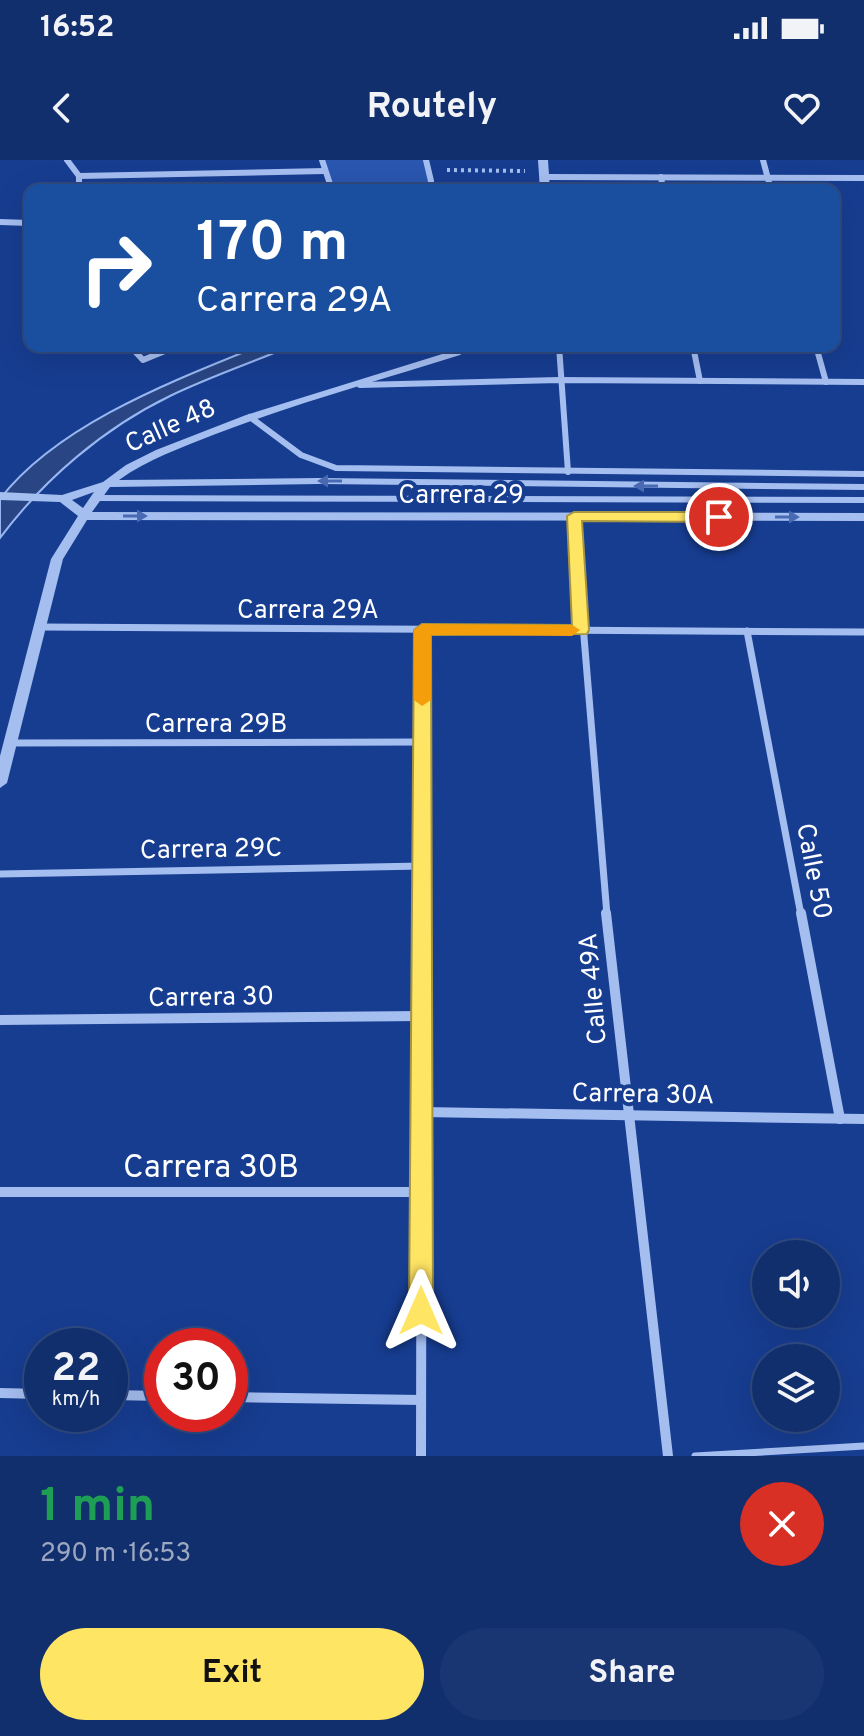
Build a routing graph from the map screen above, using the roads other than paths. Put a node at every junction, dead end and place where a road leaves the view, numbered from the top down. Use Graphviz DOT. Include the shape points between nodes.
graph roads {
  1 [pos="67,160"];
  2 [pos="322,160"];
  3 [pos="426,160"];
  4 [pos="543,160"];
  5 [pos="763,160"];
  6 [pos="325,171"];
  7 [pos="79,176"];
  8 [pos="544,177"];
  9 [pos="661,177"];
  10 [pos="767,178"];
  11 [pos="864,178"];
  12 [pos="79,184"];
  13 [pos="330,184"];
  14 [pos="430,184"];
  15 [pos="545,184"];
  16 [pos="662,184"];
  17 [pos="769,184"];
  18 [pos="0,222"];
  19 [pos="24,223"];
  20 [pos="136,352"];
  21 [pos="162,352"];
  22 [pos="458,352"];
  23 [pos="559,352"];
  24 [pos="694,352"];
  25 [pos="818,352"];
  26 [pos="559,380"];
  27 [pos="700,381"];
  28 [pos="826,382"];
  29 [pos="864,382"];
  30 [pos="360,385"];
  31 [pos="250,417"];
  32 [pos="568,472"];
  33 [pos="864,474"];
  34 [pos="107,484"];
  35 [pos="864,487"];
  36 [pos="0,496"];
  37 [pos="95,498"];
  38 [pos="63,499"];
  39 [pos="864,500"];
  40 [pos="85,516"];
  41 [pos="574,516"];
  42 [pos="864,517"];
  43 [pos="40,627"];
  44 [pos="422,630"];
  45 [pos="581,630"];
  46 [pos="747,631"];
  47 [pos="864,632"];
  48 [pos="422,742"];
  49 [pos="10,743"];
  50 [pos="0,783"];
  51 [pos="422,866"];
  52 [pos="0,874"];
  53 [pos="422,1016"];
  54 [pos="0,1020"];
  55 [pos="422,1112"];
  56 [pos="626,1115"];
  57 [pos="840,1119"];
  58 [pos="864,1119"];
  59 [pos="0,1192"];
  60 [pos="421,1192"];
  61 [pos="0,1393"];
  62 [pos="24,1394"];
  63 [pos="248,1397"];
  64 [pos="421,1400"];
  65 [pos="864,1446"];
  66 [pos="784,1454"];
  67 [pos="421,1456"];
  68 [pos="668,1456"];
  69 [pos="695,1456"];
  1 -- 7 [label="street"];
  2 -- 6 [label="street"];
  3 -- 14 [label="street"];
  4 -- 8 [label="street"];
  5 -- 10 [label="street"];
  6 -- 7 [label="street"];
  6 -- 13 [label="street"];
  7 -- 12 [label="street"];
  8 -- 9 [label="street"];
  8 -- 15 [label="street"];
  9 -- 10 [label="street"];
  9 -- 16 [label="street"];
  10 -- 11 [label="street"];
  10 -- 17 [label="street"];
  18 -- 19 [label="street"];
  20 -- 21 [label="street" via="143,360"];
  22 -- 30 [label="street, Calle 48"];
  23 -- 26 [label="street"];
  24 -- 27 [label="street"];
  25 -- 28 [label="street"];
  26 -- 27 [label="street"];
  26 -- 30 [label="street"];
  26 -- 32 [label="street"];
  27 -- 28 [label="street"];
  28 -- 29 [label="street"];
  30 -- 31 [label="street, Calle 48"];
  31 -- 32 [label="street" via="300,456 336,468"];
  31 -- 34 [label="street, Calle 48" via="160,452"];
  32 -- 33 [label="street"];
  35 -- 34 [label="street, Carrera 29, one-way" via="398,481"];
  34 -- 37 [label="street, Calle 48"];
  34 -- 38 [label="street, Carrera 29"];
  36 -- 38 [label="street, Carrera 29"];
  37 -- 39 [label="lane"];
  37 -- 40 [label="street, Calle 48"];
  38 -- 40 [label="street"];
  40 -- 41 [label="street, Carrera 29, one-way"];
  40 -- 43 [label="street, Calle 48" via="57,559"];
  41 -- 42 [label="street, Carrera 29, one-way"];
  41 -- 45 [label="street, Calle 49A"];
  43 -- 44 [label="street, Carrera 29A"];
  43 -- 49 [label="street, Calle 48"];
  44 -- 45 [label="street, Carrera 29A"];
  44 -- 48 [label="street"];
  45 -- 46 [label="street, Carrera 29A"];
  45 -- 56 [label="street, Calle 49A"];
  46 -- 47 [label="street, Carrera 29A"];
  46 -- 57 [label="street, Calle 50"];
  48 -- 49 [label="street, Carrera 29B"];
  48 -- 51 [label="street"];
  49 -- 50 [label="street, Calle 48"];
  51 -- 52 [label="street, Carrera 29C"];
  51 -- 53 [label="street"];
  53 -- 54 [label="street, Carrera 30"];
  53 -- 55 [label="street"];
  55 -- 56 [label="street, Carrera 30A"];
  55 -- 60 [label="street"];
  56 -- 57 [label="street, Carrera 30A"];
  56 -- 68 [label="street, Calle 49A"];
  57 -- 58 [label="street, Carrera 30A"];
  59 -- 60 [label="street, Carrera 30B"];
  60 -- 64 [label="street"];
  61 -- 62 [label="street"];
  63 -- 64 [label="street"];
  64 -- 67 [label="street"];
  65 -- 66 [label="lane"];
  66 -- 69 [label="lane"];
}
